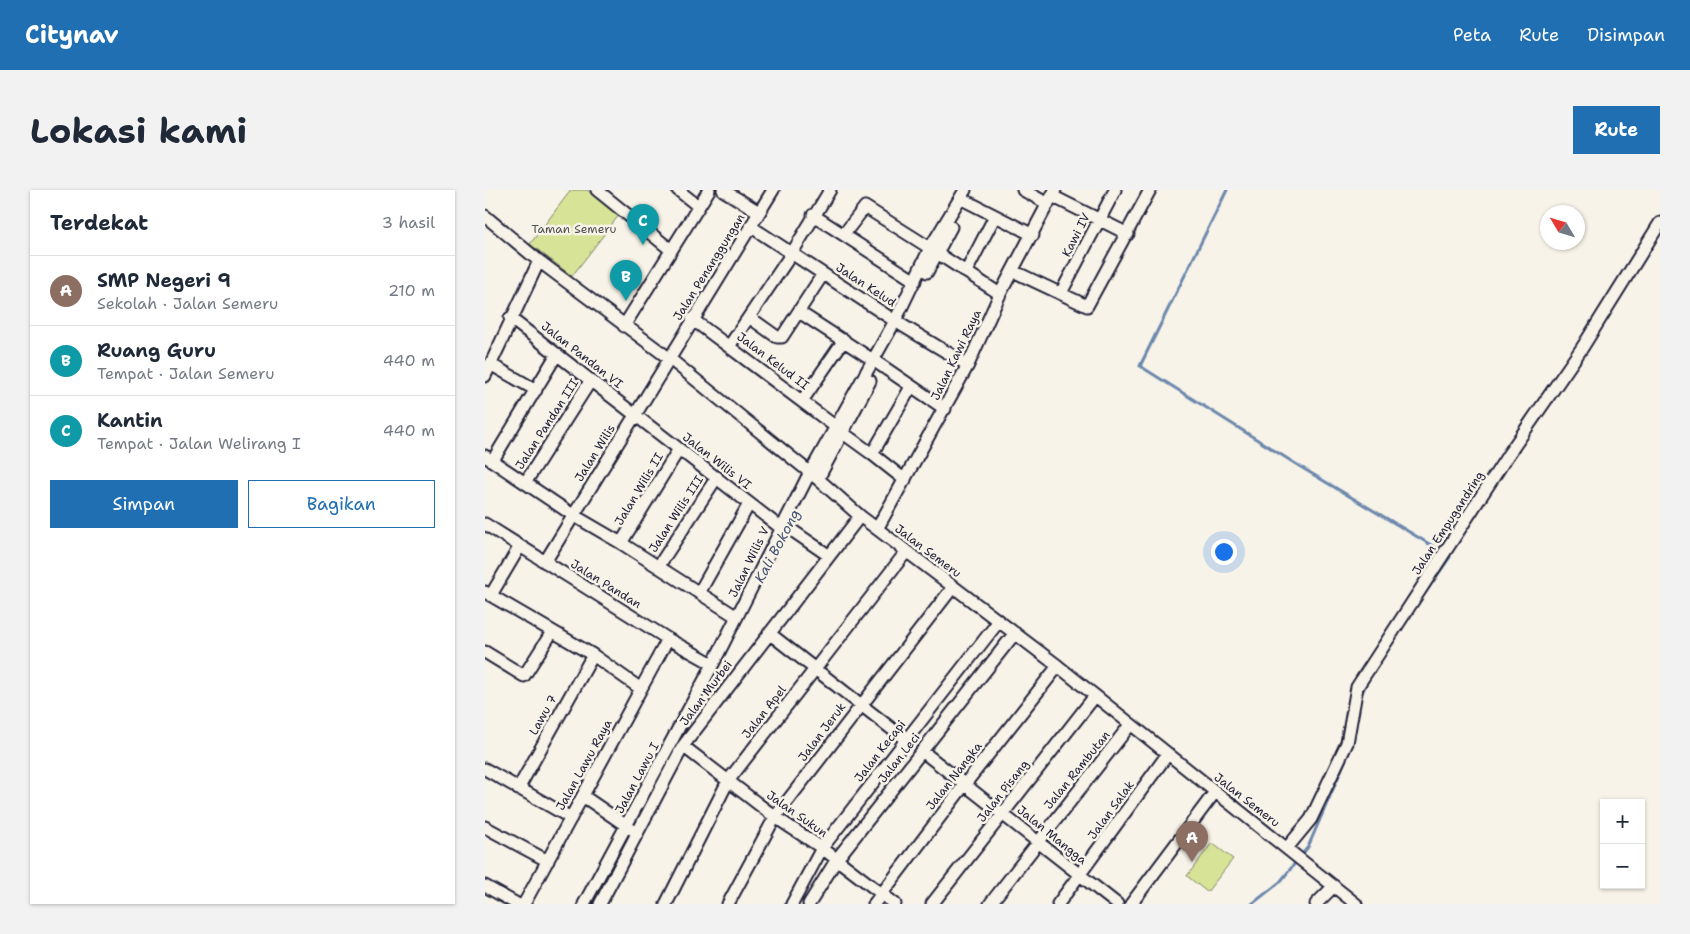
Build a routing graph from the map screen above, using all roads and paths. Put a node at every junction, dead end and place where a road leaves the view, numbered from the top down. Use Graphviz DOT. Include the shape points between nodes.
graph roads {
  1 [pos="597,190"];
  2 [pos="677,190"];
  3 [pos="709,190"];
  4 [pos="723,190"];
  5 [pos="773,190"];
  6 [pos="830,190"];
  7 [pos="973,190"];
  8 [pos="1023,190"];
  9 [pos="1115,190"];
  10 [pos="1150,190"];
  11 [pos="966,195"];
  12 [pos="1052,197"];
  13 [pos="698,206"];
  14 [pos="759,212"];
  15 [pos="813,215"];
  16 [pos="485,216"];
  17 [pos="995,216"];
  18 [pos="1100,219"];
  19 [pos="1660,223"];
  20 [pos="750,226"];
  21 [pos="844,234"];
  22 [pos="1128,234"];
  23 [pos="1033,236"];
  24 [pos="671,250"];
  25 [pos="933,250"];
  26 [pos="792,253"];
  27 [pos="539,260"];
  28 [pos="1013,271"];
  29 [pos="966,272"];
  30 [pos="823,274"];
  31 [pos="915,281"];
  32 [pos="1061,293"];
  33 [pos="1000,294"];
  34 [pos="799,312"];
  35 [pos="749,317"];
  36 [pos="510,318"];
  37 [pos="692,319"];
  38 [pos="898,322"];
  39 [pos="624,326"];
  40 [pos="844,340"];
  41 [pos="730,345"];
  42 [pos="557,354"];
  43 [pos="670,359"];
  44 [pos="876,362"];
  45 [pos="491,364"];
  46 [pos="968,365"];
  47 [pos="485,376"];
  48 [pos="591,380"];
  49 [pos="911,386"];
  50 [pos="536,390"];
  51 [pos="803,401"];
  52 [pos="945,409"];
  53 [pos="636,415"];
  54 [pos="840,430"];
  55 [pos="679,449"];
  56 [pos="872,454"];
  57 [pos="489,458"];
  58 [pos="814,476"];
  59 [pos="717,477"];
  60 [pos="905,480"];
  61 [pos="525,483"];
  62 [pos="749,504"];
  63 [pos="573,515"];
  64 [pos="860,516"];
  65 [pos="485,524"];
  66 [pos="781,528"];
  67 [pos="877,529"];
  68 [pos="793,531"];
  69 [pos="621,543"];
  70 [pos="520,546"];
  71 [pos="906,552"];
  72 [pos="828,555"];
  73 [pos="545,562"];
  74 [pos="658,567"];
  75 [pos="953,587"];
  76 [pos="699,593"];
  77 [pos="488,594"];
  78 [pos="737,617"];
  79 [pos="999,621"];
  80 [pos="552,632"];
  81 [pos="769,633"];
  82 [pos="1015,633"];
  83 [pos="668,639"];
  84 [pos="984,640"];
  85 [pos="485,652"];
  86 [pos="1000,653"];
  87 [pos="593,655"];
  88 [pos="713,664"];
  89 [pos="1058,666"];
  90 [pos="815,669"];
  91 [pos="641,689"];
  92 [pos="1095,696"];
  93 [pos="860,704"];
  94 [pos="1130,725"];
  95 [pos="906,740"];
  96 [pos="683,746"];
  97 [pos="922,751"];
  98 [pos="1167,755"];
  99 [pos="485,769"];
  100 [pos="728,781"];
  101 [pos="965,784"];
  102 [pos="518,789"];
  103 [pos="1215,792"];
  104 [pos="583,796"];
  105 [pos="1003,813"];
  106 [pos="775,817"];
  107 [pos="571,818"];
  108 [pos="626,826"];
  109 [pos="485,827"];
  110 [pos="637,832"];
  111 [pos="1037,842"];
  112 [pos="822,848"];
  113 [pos="1293,853"];
  114 [pos="837,859"];
  115 [pos="548,861"];
  116 [pos="1080,876"];
  117 [pos="485,886"];
  118 [pos="1334,886"];
  119 [pos="881,893"];
  120 [pos="1350,902"];
  121 [pos="517,904"];
  122 [pos="525,904"];
  123 [pos="584,904"];
  124 [pos="600,904"];
  125 [pos="666,904"];
  126 [pos="727,904"];
  127 [pos="792,904"];
  128 [pos="809,904"];
  129 [pos="874,904"];
  130 [pos="895,904"];
  131 [pos="932,904"];
  132 [pos="990,904"];
  133 [pos="1058,904"];
  134 [pos="1117,904"];
  135 [pos="1131,904"];
  136 [pos="1315,904"];
  1 -- 24 [label="street"];
  2 -- 13 [label="street"];
  3 -- 13 [label="street"];
  4 -- 14 [label="street"];
  5 -- 14 [label="street, Jalan Penanggungan"];
  6 -- 15 [label="street"];
  7 -- 11 [label="street"];
  8 -- 12 [label="street"];
  9 -- 18 [label="street, Kawi IV"];
  10 -- 22 [label="street"];
  11 -- 17 [label="street"];
  11 -- 25 [label="street"];
  12 -- 18 [label="street"];
  12 -- 23 [label="street, Jalan Kawi Raya"];
  13 -- 24 [label="street"];
  14 -- 20 [label="street, Jalan Penanggungan"];
  15 -- 21 [label="street"];
  15 -- 26 [label="street"];
  16 -- 27 [label="street, Jalan Semeru"];
  17 -- 23 [label="street"];
  17 -- 29 [label="street"];
  18 -- 22 [label="street"];
  18 -- 32 [label="street, Kawi IV"];
  19 -- 113 [label="street, Jalan Empugandring" via="1582,348 1357,687 1347,743"];
  20 -- 26 [label="street, Jalan Kelud"];
  20 -- 37 [label="street, Jalan Penanggungan"];
  21 -- 25 [label="street" via="865,207"];
  21 -- 31 [label="street"];
  22 -- 32 [label="street" via="1087,306"];
  23 -- 28 [label="street, Jalan Kawi Raya"];
  24 -- 39 [label="street"];
  25 -- 29 [label="street"];
  25 -- 31 [label="street"];
  25 -- 38 [label="street"];
  26 -- 30 [label="street, Jalan Kelud"];
  26 -- 35 [label="street"];
  27 -- 36 [label="street"];
  27 -- 39 [label="street, Jalan Semeru"];
  28 -- 32 [label="street"];
  28 -- 33 [label="street, Jalan Kawi Raya"];
  29 -- 33 [label="street"];
  30 -- 34 [label="street"];
  30 -- 38 [label="street, Jalan Kelud"];
  31 -- 38 [label="street"];
  33 -- 46 [label="street, Jalan Kawi Raya"];
  34 -- 35 [label="street" via="786,334 780,337"];
  34 -- 40 [label="street"];
  35 -- 41 [label="street"];
  36 -- 42 [label="street, Jalan Pandan VI"];
  36 -- 45 [label="street"];
  37 -- 41 [label="street, Jalan Kelud II"];
  37 -- 43 [label="street, Jalan Penanggungan"];
  38 -- 44 [label="street, Jalan Wilis V"];
  38 -- 46 [label="street, Jalan Kelud"];
  39 -- 43 [label="street, Jalan Semeru"];
  40 -- 44 [label="street"];
  40 -- 51 [label="street"];
  41 -- 51 [label="street, Jalan Kelud II"];
  42 -- 48 [label="street, Jalan Pandan VI"];
  42 -- 50 [label="street"];
  43 -- 53 [label="street, Jalan Wilis"];
  43 -- 58 [label="street, Jalan Semeru"];
  44 -- 49 [label="street"];
  44 -- 54 [label="street, Jalan Wilis V"];
  45 -- 47 [label="street"];
  45 -- 50 [label="street"];
  46 -- 52 [label="street, Jalan Kawi Raya"];
  48 -- 53 [label="street, Jalan Pandan VI"];
  48 -- 61 [label="street, Jalan Pandan III"];
  49 -- 52 [label="street"];
  49 -- 56 [label="street"];
  50 -- 57 [label="street"];
  51 -- 54 [label="street, Jalan Kelud II"];
  52 -- 60 [label="street, Jalan Kawi Raya"];
  53 -- 55 [label="street, Jalan Wilis VI"];
  53 -- 63 [label="street, Jalan Wilis"];
  54 -- 56 [label="street, Jalan Kelud II"];
  54 -- 58 [label="street, Jalan Wilis V"];
  55 -- 59 [label="street, Jalan Wilis VI"];
  55 -- 69 [label="street, Jalan Wilis II"];
  56 -- 60 [label="street, Jalan Kelud II"];
  57 -- 61 [label="street"];
  58 -- 64 [label="street, Jalan Semeru"];
  58 -- 66 [label="street, Jalan Wilis V"];
  59 -- 62 [label="street, Jalan Wilis VI"];
  59 -- 74 [label="street, Jalan Wilis III"];
  60 -- 67 [label="street, Jalan Kawi Raya"];
  61 -- 63 [label="street"];
  62 -- 66 [label="street, Jalan Wilis VI"];
  62 -- 76 [label="street"];
  63 -- 69 [label="street"];
  63 -- 73 [label="street, Jalan Wilis"];
  64 -- 67 [label="street, Jalan Semeru"];
  64 -- 72 [label="street, Jalan Murbei"];
  65 -- 70 [label="street, Jalan Pandan"];
  66 -- 78 [label="street, Jalan Wilis V"];
  67 -- 71 [label="street, Jalan Semeru"];
  68 -- 72 [label="street"];
  69 -- 74 [label="street"];
  70 -- 73 [label="street, Jalan Pandan"];
  70 -- 77 [label="street"];
  71 -- 75 [label="street, Jalan Semeru"];
  71 -- 90 [label="street, Jalan Apel"];
  72 -- 81 [label="street, Jalan Murbei"];
  73 -- 83 [label="street, Jalan Pandan"];
  74 -- 76 [label="street"];
  75 -- 79 [label="street, Jalan Semeru"];
  75 -- 93 [label="street, Jalan Jeruk"];
  76 -- 78 [label="street"];
  77 -- 80 [label="street"];
  78 -- 88 [label="street, Jalan Wilis V"];
  79 -- 82 [label="street, Jalan Semeru"];
  79 -- 84 [label="street, Jalan Kecapi"];
  80 -- 85 [label="street" via="524,676"];
  80 -- 87 [label="street"];
  81 -- 90 [label="street"];
  81 -- 96 [label="street, Jalan Murbei"];
  82 -- 86 [label="street, Jalan Leci"];
  82 -- 89 [label="street, Jalan Semeru"];
  83 -- 88 [label="street, Jalan Pandan"];
  83 -- 91 [label="street, Jalan Lawu Raya"];
  84 -- 86 [label="street"];
  84 -- 95 [label="street, Jalan Kecapi"];
  86 -- 97 [label="street, Jalan Leci"];
  87 -- 91 [label="street"];
  87 -- 102 [label="street, Lawu 7"];
  88 -- 108 [label="street, Jalan Lawu I"];
  89 -- 92 [label="street, Jalan Semeru"];
  89 -- 101 [label="street, Jalan Nangka"];
  90 -- 93 [label="street"];
  90 -- 100 [label="street, Jalan Apel"];
  91 -- 104 [label="street, Jalan Lawu Raya"];
  92 -- 94 [label="street, Jalan Semeru"];
  92 -- 105 [label="street, Jalan Pisang"];
  93 -- 95 [label="street"];
  93 -- 106 [label="street, Jalan Jeruk"];
  94 -- 98 [label="street, Jalan Semeru"];
  94 -- 111 [label="street, Jalan Rambutan"];
  95 -- 112 [label="street, Jalan Kecapi"];
  96 -- 100 [label="street, Jalan Sukun"];
  96 -- 110 [label="street, Jalan Murbei"];
  97 -- 101 [label="street, Jalan Mangga"];
  97 -- 114 [label="street, Jalan Leci"];
  98 -- 103 [label="street, Jalan Semeru"];
  98 -- 116 [label="street, Jalan Salak"];
  99 -- 102 [label="street"];
  100 -- 106 [label="street, Jalan Sukun"];
  100 -- 125 [label="street, Jalan Apel"];
  101 -- 105 [label="street, Jalan Mangga"];
  101 -- 119 [label="street, Jalan Nangka"];
  102 -- 107 [label="street"];
  103 -- 113 [label="street, Jalan Semeru"];
  103 -- 135 [label="street"];
  104 -- 107 [label="street, Jalan Lawu Raya"];
  104 -- 108 [label="street"];
  105 -- 111 [label="street, Jalan Mangga"];
  105 -- 131 [label="street, Jalan Pisang"];
  106 -- 112 [label="street, Jalan Sukun"];
  106 -- 126 [label="street, Jalan Jeruk"];
  107 -- 115 [label="street, Jalan Lawu Raya"];
  108 -- 110 [label="street"];
  108 -- 123 [label="street, Jalan Lawu I"];
  109 -- 115 [label="street"];
  110 -- 124 [label="street, Jalan Murbei"];
  111 -- 116 [label="street, Jalan Mangga"];
  111 -- 132 [label="street, Jalan Rambutan"];
  112 -- 114 [label="street, Jalan Sukun"];
  112 -- 127 [label="street, Jalan Kecapi"];
  113 -- 118 [label="street, Jalan Semeru"];
  114 -- 119 [label="street, Jalan Sukun"];
  114 -- 128 [label="street, Jalan Leci"];
  115 -- 122 [label="street, Jalan Lawu Raya"];
  116 -- 133 [label="street, Jalan Salak"];
  116 -- 134 [label="street, Jalan Mangga"];
  117 -- 121 [label="street"];
  118 -- 120 [label="street, Jalan Semeru"];
  118 -- 136 [label="street"];
  119 -- 129 [label="street, Jalan Nangka"];
  119 -- 130 [label="street, Jalan Sukun"];
}
